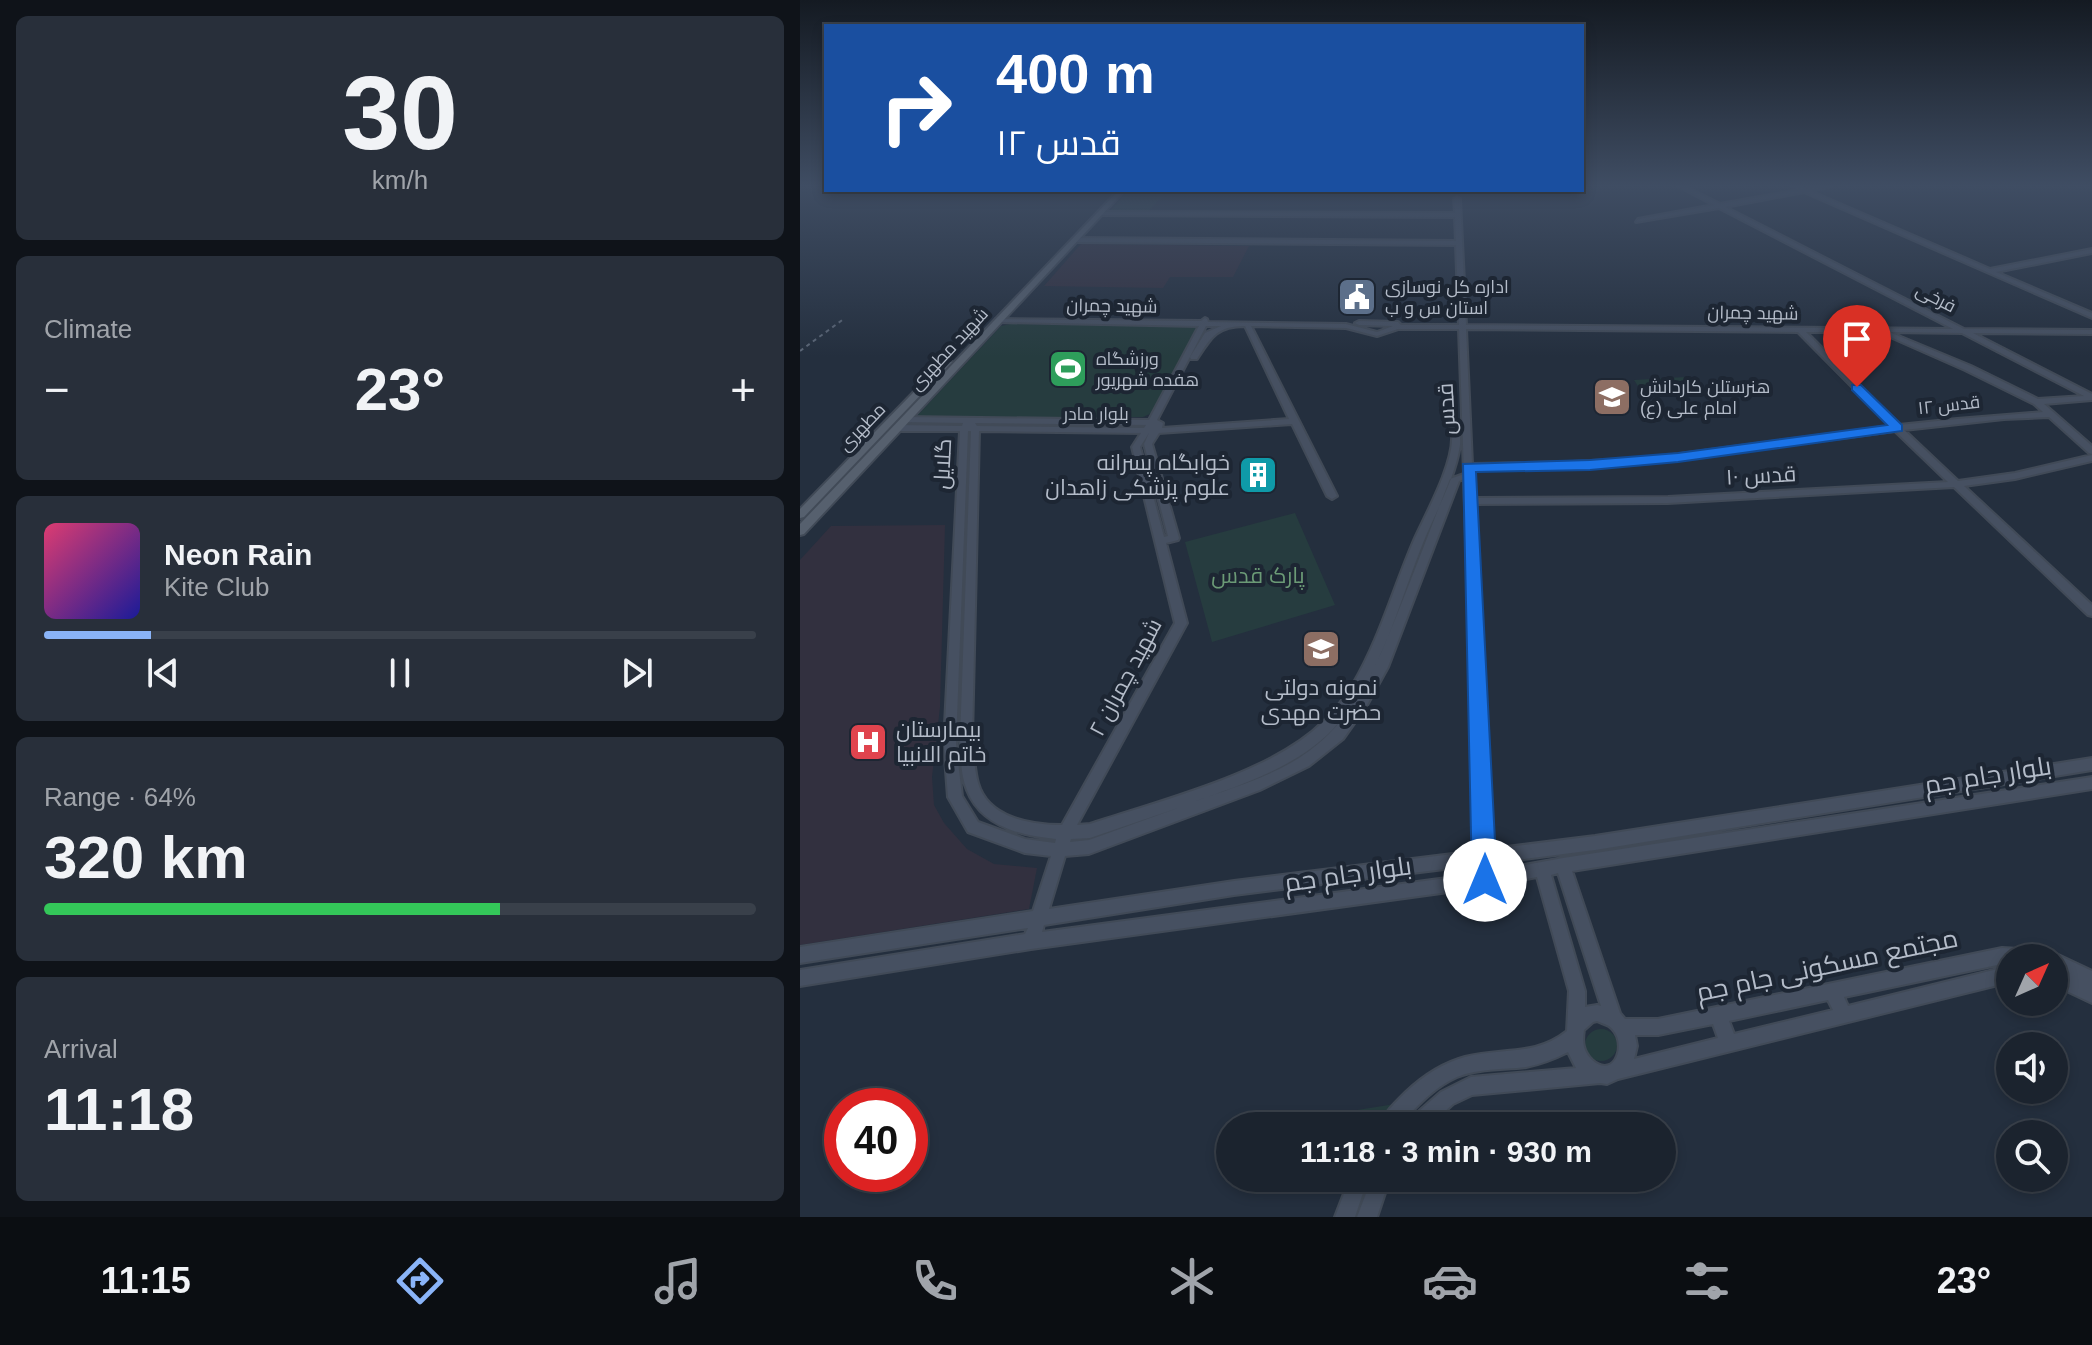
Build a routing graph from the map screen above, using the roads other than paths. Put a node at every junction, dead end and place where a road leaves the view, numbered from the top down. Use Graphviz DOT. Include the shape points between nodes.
graph roads {
  1 [pos="1070,243"];
  2 [pos="1072,243"];
  3 [pos="1433,243"];
  4 [pos="1459,243"];
  5 [pos="1791,243"];
  6 [pos="1925,243"];
  7 [pos="2092,251"];
  8 [pos="1990,271"];
  9 [pos="2092,316"];
  10 [pos="1001,318"];
  11 [pos="1204,322"];
  12 [pos="1230,324"];
  13 [pos="1248,327"];
  14 [pos="1462,327"];
  15 [pos="1799,329"];
  16 [pos="1878,330"];
  17 [pos="1965,331"];
  18 [pos="2092,332"];
  19 [pos="2092,397"];
  20 [pos="2037,402"];
  21 [pos="1448,412"];
  22 [pos="2051,414"];
  23 [pos="1293,418"];
  24 [pos="897,424"];
  25 [pos="969,426"];
  26 [pos="1154,427"];
  27 [pos="1897,428"];
  28 [pos="2092,451"];
  29 [pos="2092,458"];
  30 [pos="1468,471"];
  31 [pos="1956,484"];
  32 [pos="1332,496"];
  33 [pos="1470,501"];
  34 [pos="800,515"];
  35 [pos="800,531"];
  36 [pos="2092,612"];
  37 [pos="2092,764"];
  38 [pos="2092,783"];
  39 [pos="1773,815"];
  40 [pos="1782,832"];
  41 [pos="1065,834"];
  42 [pos="1059,850"];
  43 [pos="1485,857"];
  44 [pos="1563,865"];
  45 [pos="1542,869"];
  46 [pos="1485,880"];
  47 [pos="1036,918"];
  48 [pos="1031,941"];
  49 [pos="800,955"];
  50 [pos="1996,957"];
  51 [pos="1968,963"];
  52 [pos="1904,976"];
  53 [pos="800,978"];
  54 [pos="1996,978"];
  55 [pos="1980,982"];
  56 [pos="1832,991"];
  57 [pos="1916,997"];
  58 [pos="1718,1014"];
  59 [pos="1844,1015"];
  60 [pos="1618,1023"];
  61 [pos="1576,1031"];
  62 [pos="1729,1044"];
  63 [pos="1619,1071"];
  64 [pos="1599,1075"];
  65 [pos="1423,1090"];
  66 [pos="1434,1109"];
  67 [pos="1402,1112"];
  68 [pos="1431,1112"];
  69 [pos="1355,1192"];
  70 [pos="1376,1192"];
  71 [pos="1348,1216"];
  72 [pos="1367,1217"];
  1 -- 24 [label="main road, مطهری"];
  2 -- 10 [label="main road, شهید مطهری"];
  3 -- 4 [label="street"];
  4 -- 14 [label="street, قدس"];
  5 -- 17 [label="street, فرخی"];
  6 -- 8 [label="street"];
  7 -- 8 [label="street"];
  8 -- 9 [label="street"];
  10 -- 11 [label="street, شهید چمران"];
  10 -- 24 [label="main road, شهید مطهری"];
  11 -- 12 [label="street, شهید چمران"];
  11 -- 14 [label="street, شهید چمران"];
  11 -- 26 [label="street, شهید چمران ۲"];
  12 -- 14 [label="street, شهید چمران" via="1346,326 1377,334 1397,327"];
  12 -- 26 [label="street" via="1200,345"];
  13 -- 23 [label="street"];
  14 -- 15 [label="street, شهید چمران"];
  14 -- 30 [label="street, قدس"];
  15 -- 16 [label="street, شهید چمران"];
  15 -- 27 [label="street"];
  16 -- 17 [label="street, شهید چمران"];
  16 -- 20 [label="street"];
  17 -- 18 [label="street, شهید چمران"];
  17 -- 19 [label="street, فرخی"];
  19 -- 20 [label="street"];
  20 -- 22 [label="street"];
  21 -- 41 [label="street, گلایل" via="1456,435 1448,470 1369,663 1327,727 1250,773 1090,831"];
  22 -- 27 [label="street, قدس ۱۲"];
  22 -- 28 [label="street"];
  23 -- 26 [label="street, بلوار مادر"];
  23 -- 32 [label="street"];
  24 -- 25 [label="street, بلوار مادر"];
  24 -- 34 [label="main road, مطهری"];
  24 -- 35 [label="main road, شهید مطهری"];
  25 -- 26 [label="street, بلوار مادر"];
  25 -- 41 [label="street, گلایل" via="966,739 973,788 988,813 1035,830"];
  25 -- 42 [label="street, گلایل" via="950,744 955,797 973,827 1025,846"];
  26 -- 41 [label="street, شهید چمران ۲" via="1136,447 1168,540 1181,623"];
  27 -- 30 [label="street, قدس ۱۲" via="1678,458"];
  27 -- 31 [label="street"];
  29 -- 31 [label="street, قدس ۱۰"];
  30 -- 33 [label="street, قدس"];
  30 -- 42 [label="street, گلایل" via="1455,479 1382,667 1338,735 1304,762 1255,786 1089,847"];
  31 -- 33 [label="street, قدس ۱۰" via="1653,500"];
  31 -- 36 [label="street"];
  33 -- 43 [label="street, قدس"];
  37 -- 39 [label="street, بلوار جام جم"];
  38 -- 40 [label="street, بلوار جام جم"];
  39 -- 40 [label="street"];
  39 -- 43 [label="street, بلوار جام جم"];
  40 -- 44 [label="street, بلوار جام جم"];
  41 -- 42 [label="street, شهید چمران ۲"];
  42 -- 47 [label="street, شهید چمران ۲"];
  43 -- 46 [label="street, قدس"];
  43 -- 47 [label="street, بلوار جام جم"];
  44 -- 45 [label="street, بلوار جام جم"];
  44 -- 60 [label="street"];
  45 -- 46 [label="street, بلوار جام جم"];
  45 -- 61 [label="street" via="1577,991"];
  46 -- 48 [label="street, بلوار جام جم"];
  47 -- 48 [label="street, شهید چمران ۲"];
  47 -- 49 [label="street, بلوار جام جم"];
  48 -- 53 [label="street, بلوار جام جم"];
  50 -- 51 [label="street, مجتمع مسکونی جام جم"];
  51 -- 52 [label="street, مجتمع مسکونی جام جم"];
  51 -- 55 [label="street"];
  52 -- 56 [label="street, مجتمع مسکونی جام جم"];
  52 -- 57 [label="street"];
  54 -- 55 [label="street, مجتمع مسکونی جام جم"];
  55 -- 57 [label="street, مجتمع مسکونی جام جم"];
  56 -- 58 [label="street, مجتمع مسکونی جام جم"];
  56 -- 59 [label="street"];
  57 -- 59 [label="street, مجتمع مسکونی جام جم"];
  58 -- 60 [label="street, مجتمع مسکونی جام جم" via="1658,1027"];
  58 -- 62 [label="street"];
  59 -- 62 [label="street, مجتمع مسکونی جام جم"];
  60 -- 61 [label="street" via="1589,1014"];
  60 -- 63 [label="street" via="1627,1036 1628,1055"];
  61 -- 64 [label="street" via="1578,1056"];
  61 -- 65 [label="street" via="1553,1054 1465,1065"];
  62 -- 63 [label="street, مجتمع مسکونی جام جم"];
  63 -- 64 [label="street"];
  64 -- 66 [label="street" via="1471,1086"];
  65 -- 66 [label="street"];
  65 -- 67 [label="street"];
  66 -- 68 [label="street"];
  69 -- 71 [label="street"];
  70 -- 72 [label="street"];
}
